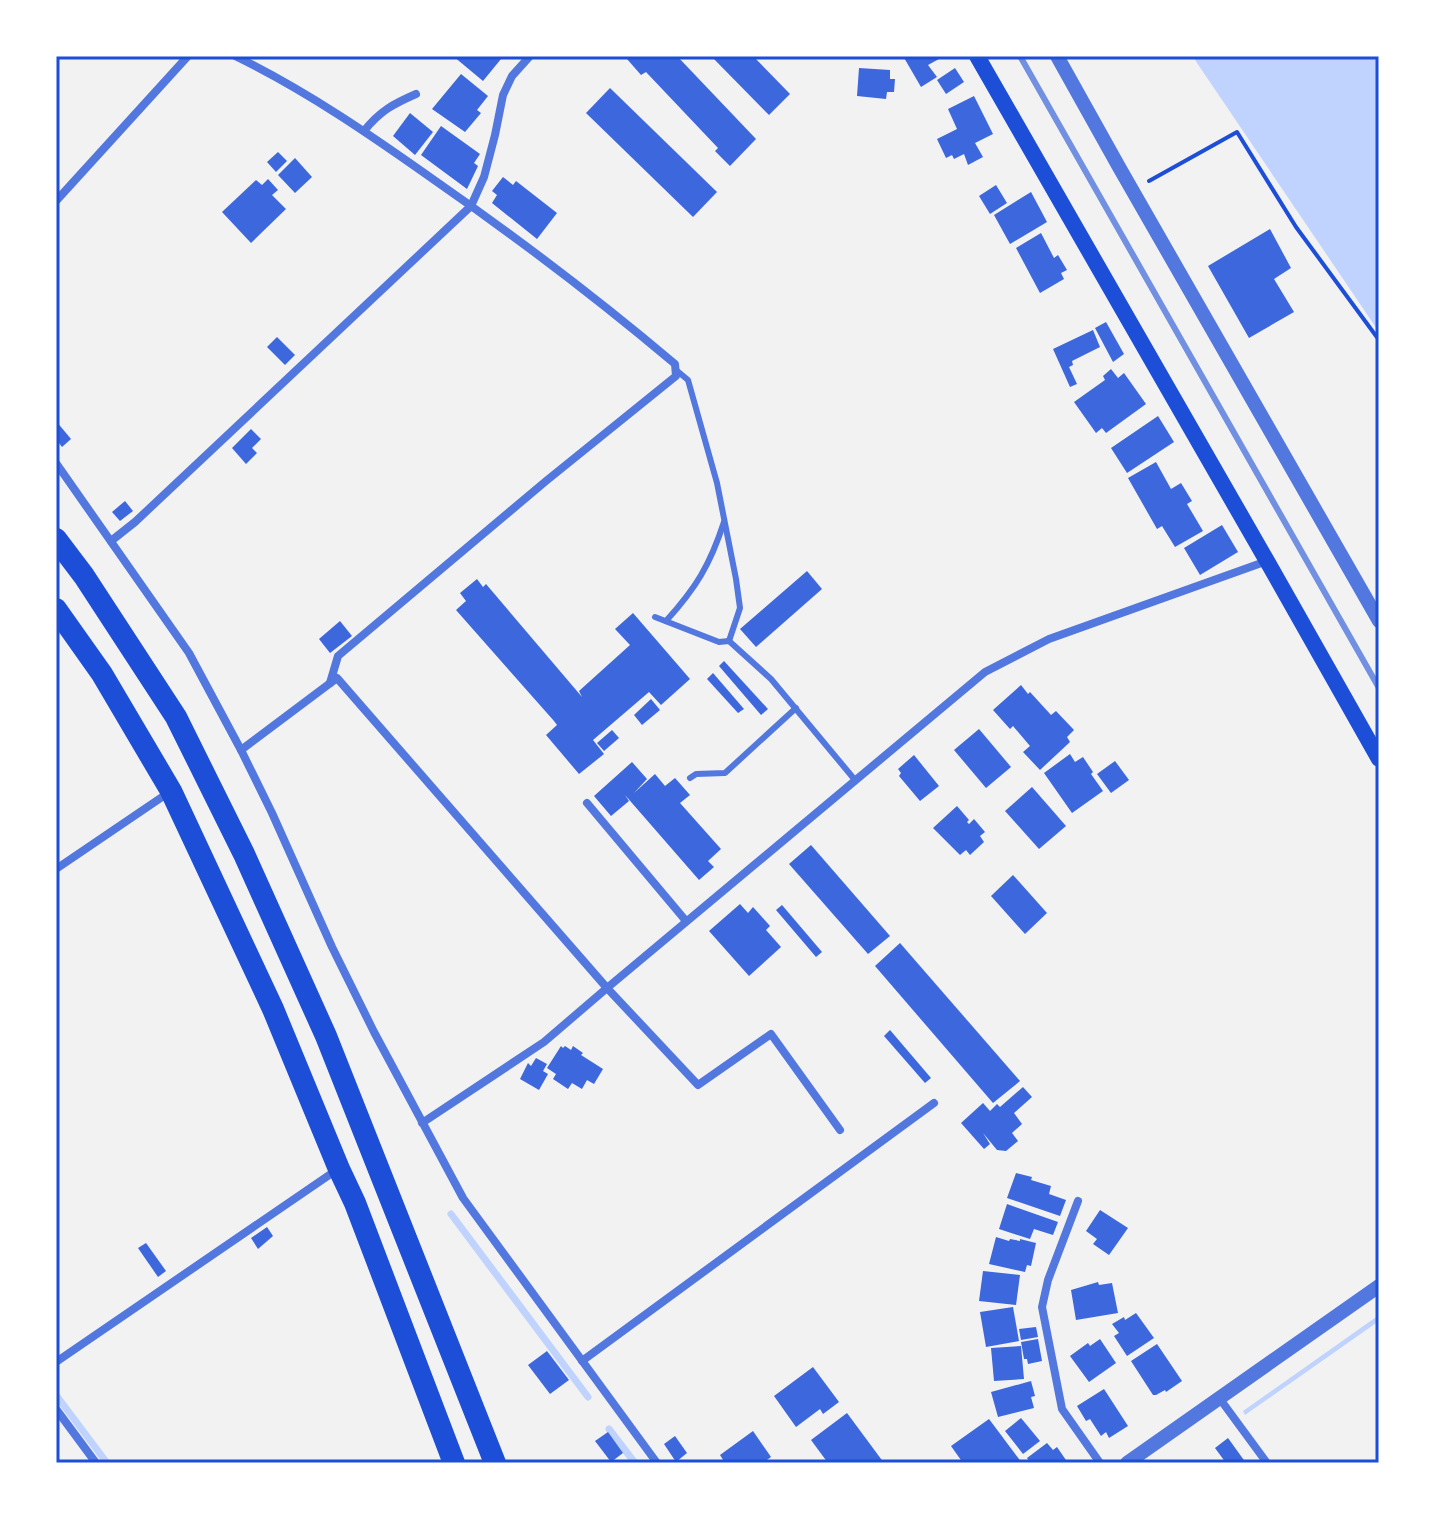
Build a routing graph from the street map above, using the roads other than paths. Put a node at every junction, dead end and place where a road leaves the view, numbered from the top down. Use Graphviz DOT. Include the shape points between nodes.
graph roads {
  1 [pos="188,56"];
  2 [pos="235,56"];
  3 [pos="530,56"];
  4 [pos="977,56"];
  5 [pos="1057,56"];
  6 [pos="416,94"];
  7 [pos="364,131"];
  8 [pos="56,201"];
  9 [pos="471,206"];
  10 [pos="675,369"];
  11 [pos="56,463"];
  12 [pos="724,519"];
  13 [pos="56,539"];
  14 [pos="111,541"];
  15 [pos="1267,561"];
  16 [pos="56,609"];
  17 [pos="655,617"];
  18 [pos="666,621"];
  19 [pos="1379,621"];
  20 [pos="729,641"];
  21 [pos="329,683"];
  22 [pos="796,708"];
  23 [pos="241,750"];
  24 [pos="1379,759"];
  25 [pos="690,778"];
  26 [pos="855,780"];
  27 [pos="171,791"];
  28 [pos="587,803"];
  29 [pos="56,869"];
  30 [pos="686,921"];
  31 [pos="607,988"];
  32 [pos="934,1103"];
  33 [pos="422,1123"];
  34 [pos="840,1130"];
  35 [pos="339,1169"];
  36 [pos="1078,1201"];
  37 [pos="1379,1286"];
  38 [pos="582,1361"];
  39 [pos="56,1362"];
  40 [pos="1220,1399"];
  41 [pos="56,1409"];
  42 [pos="96,1463"];
  43 [pos="454,1463"];
  44 [pos="495,1463"];
  45 [pos="657,1463"];
  46 [pos="1100,1463"];
  47 [pos="1127,1463"];
  48 [pos="1267,1463"];
  1 -- 8 [label="street"];
  2 -- 7 [label="street"];
  3 -- 9 [label="street" via="503,95 484,177"];
  4 -- 15 [label="main road"];
  5 -- 19 [label="street"];
  6 -- 7 [label="street" via="390,105"];
  7 -- 9 [label="street"];
  9 -- 10 [label="street" via="618,317"];
  9 -- 14 [label="street"];
  10 -- 12 [label="lane" via="688,380"];
  10 -- 21 [label="street" via="676,376 338,656"];
  11 -- 14 [label="street"];
  12 -- 18 [label="lane" via="707,566"];
  12 -- 20 [label="lane" via="740,608"];
  13 -- 44 [label="highway" via="176,717 244,854 326,1036"];
  14 -- 23 [label="street" via="189,653"];
  15 -- 24 [label="main road"];
  15 -- 26 [label="street" via="1049,639 985,672"];
  16 -- 27 [label="highway" via="102,674"];
  17 -- 18 [label="lane"];
  18 -- 20 [label="lane"];
  20 -- 22 [label="lane"];
  21 -- 23 [label="street"];
  21 -- 31 [label="street" via="337,678"];
  22 -- 25 [label="lane" via="725,773"];
  22 -- 26 [label="lane"];
  23 -- 33 [label="street" via="332,947"];
  26 -- 30 [label="street"];
  27 -- 29 [label="street"];
  27 -- 35 [label="highway" via="273,1009"];
  28 -- 30 [label="street"];
  30 -- 31 [label="street"];
  31 -- 33 [label="street" via="544,1042"];
  31 -- 34 [label="street" via="698,1085 771,1034"];
  32 -- 38 [label="street"];
  33 -- 38 [label="street" via="463,1198"];
  35 -- 39 [label="street"];
  35 -- 43 [label="highway"];
  36 -- 46 [label="street" via="1042,1307 1062,1409"];
  37 -- 40 [label="street"];
  38 -- 45 [label="street"];
  40 -- 47 [label="street"];
  40 -- 48 [label="street"];
  41 -- 42 [label="street"];
}
